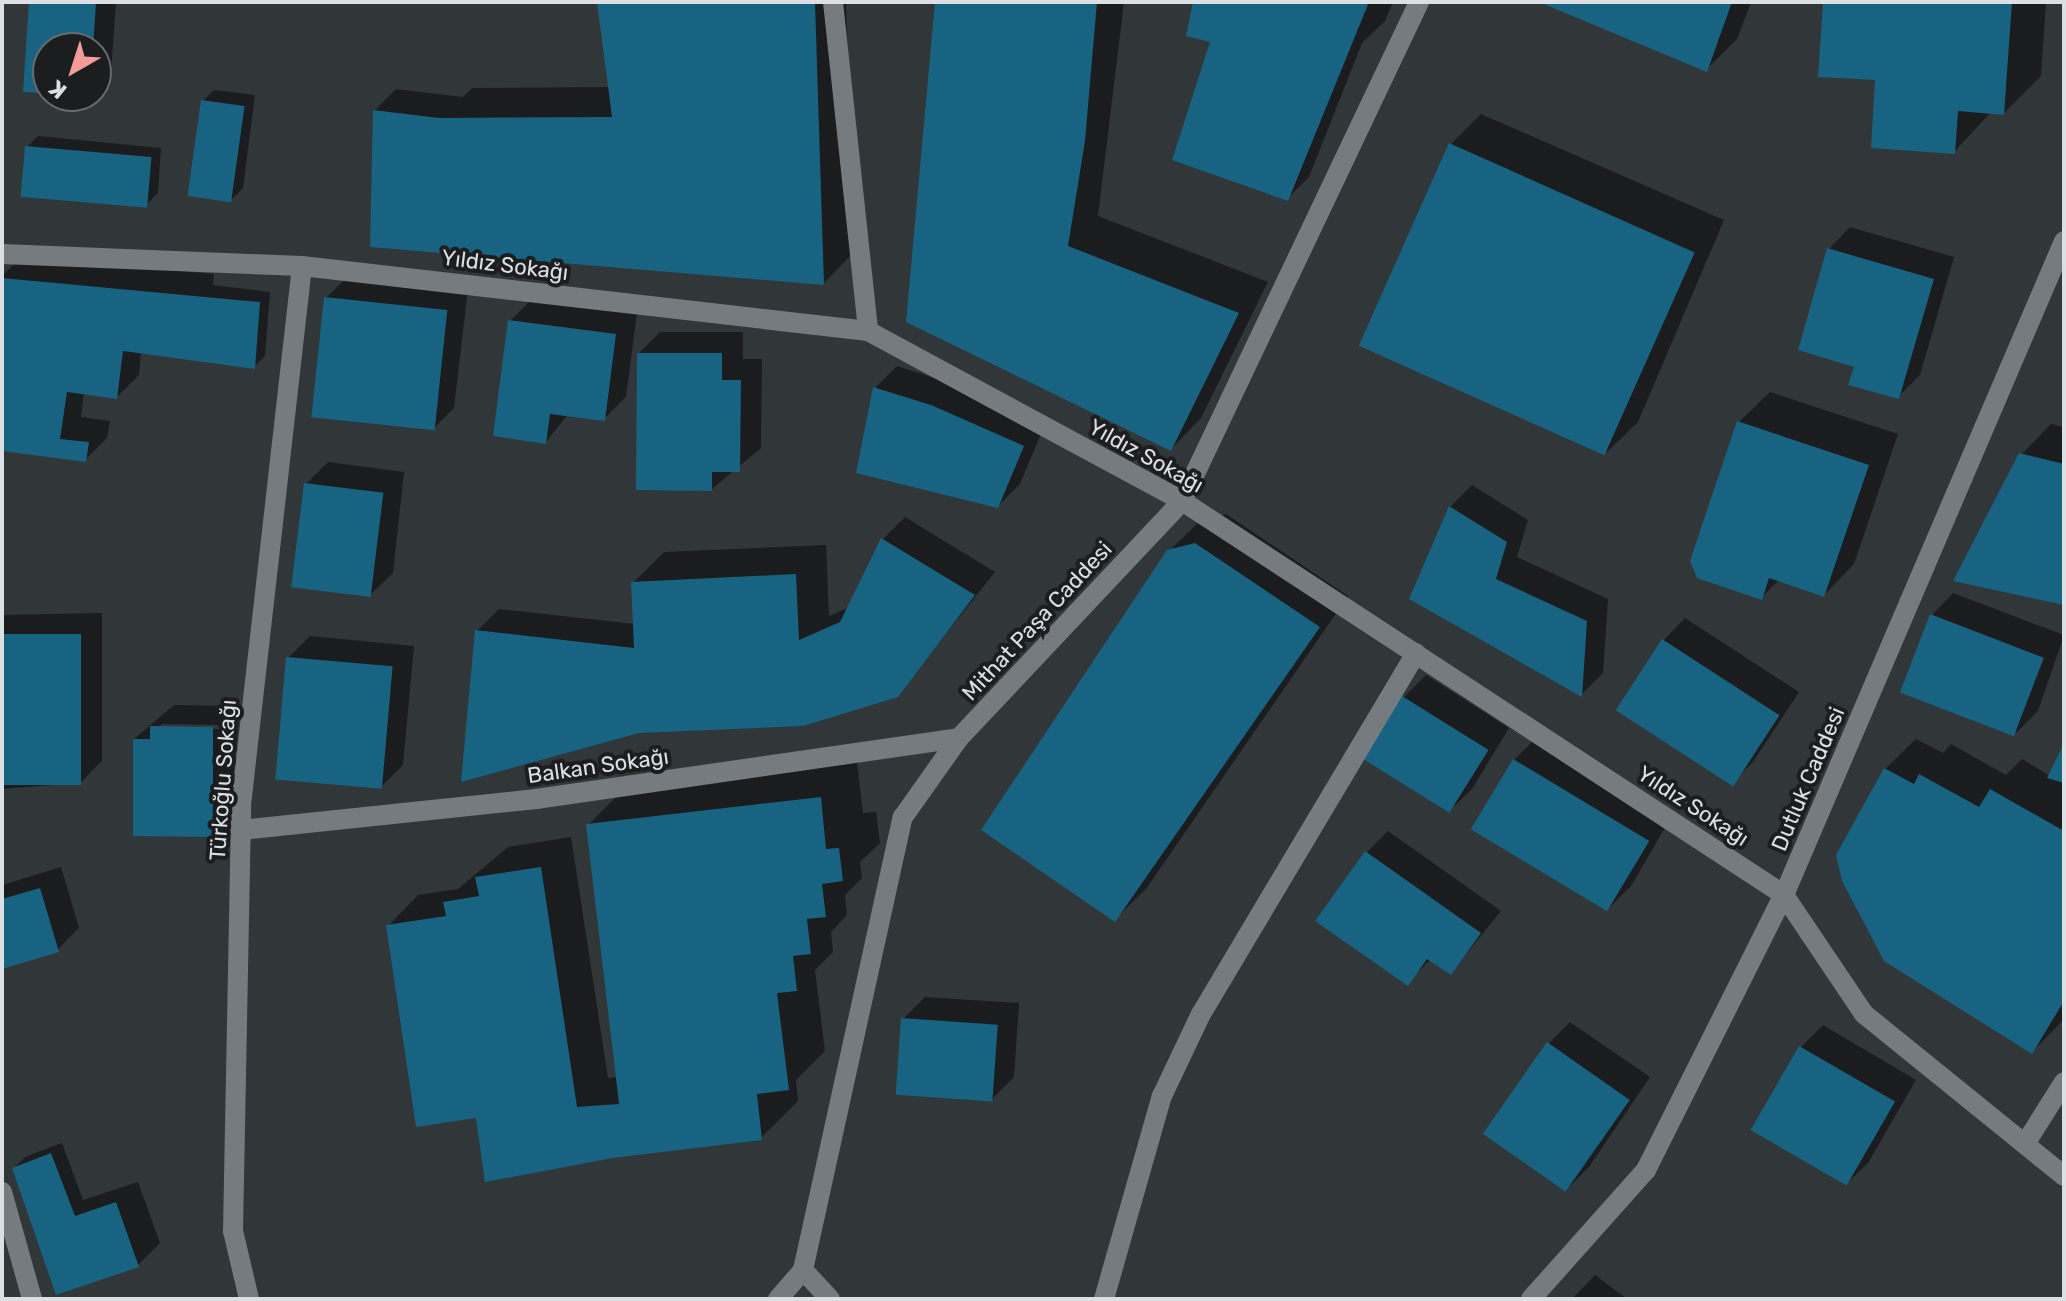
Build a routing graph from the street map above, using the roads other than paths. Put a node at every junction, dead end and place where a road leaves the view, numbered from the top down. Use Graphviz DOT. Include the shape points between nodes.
graph roads {
  1 [pos="833,2"];
  2 [pos="1419,2"];
  3 [pos="2064,241"];
  4 [pos="2,254"];
  5 [pos="302,266"];
  6 [pos="868,331"];
  7 [pos="1182,501"];
  8 [pos="1416,653"];
  9 [pos="959,738"];
  10 [pos="241,830"];
  11 [pos="1784,895"];
  12 [pos="2064,1082"];
  13 [pos="2025,1144"];
  14 [pos="2064,1176"];
  15 [pos="2,1192"];
  16 [pos="803,1270"];
  17 [pos="32,1299"];
  18 [pos="249,1299"];
  19 [pos="778,1299"];
  20 [pos="830,1299"];
  21 [pos="1104,1299"];
  22 [pos="1531,1299"];
  1 -- 6 [label="street"];
  2 -- 7 [label="street, Mithat Paşa Caddesi"];
  3 -- 11 [label="street, Dutluk Caddesi"];
  4 -- 5 [label="street, Yıldız Sokağı"];
  5 -- 6 [label="street, Yıldız Sokağı"];
  5 -- 10 [label="street, Türkoğlu Sokağı"];
  6 -- 7 [label="street, Yıldız Sokağı"];
  7 -- 8 [label="street, Yıldız Sokağı"];
  7 -- 9 [label="street, Mithat Paşa Caddesi"];
  8 -- 11 [label="street, Yıldız Sokağı"];
  8 -- 21 [label="street" via="1201,1014 1162,1096"];
  9 -- 10 [label="street, Balkan Sokağı" via="536,799"];
  9 -- 16 [label="street, Mithat Paşa Caddesi" via="903,817"];
  10 -- 18 [label="street, Türkoğlu Sokağı" via="233,1231"];
  11 -- 13 [label="street, Yıldız Sokağı" via="1864,1014"];
  11 -- 22 [label="street, Dutluk Caddesi" via="1646,1170"];
  12 -- 13 [label="street"];
  13 -- 14 [label="street, Yıldız Sokağı"];
  15 -- 17 [label="street"];
  16 -- 19 [label="street"];
  16 -- 20 [label="street"];
}
